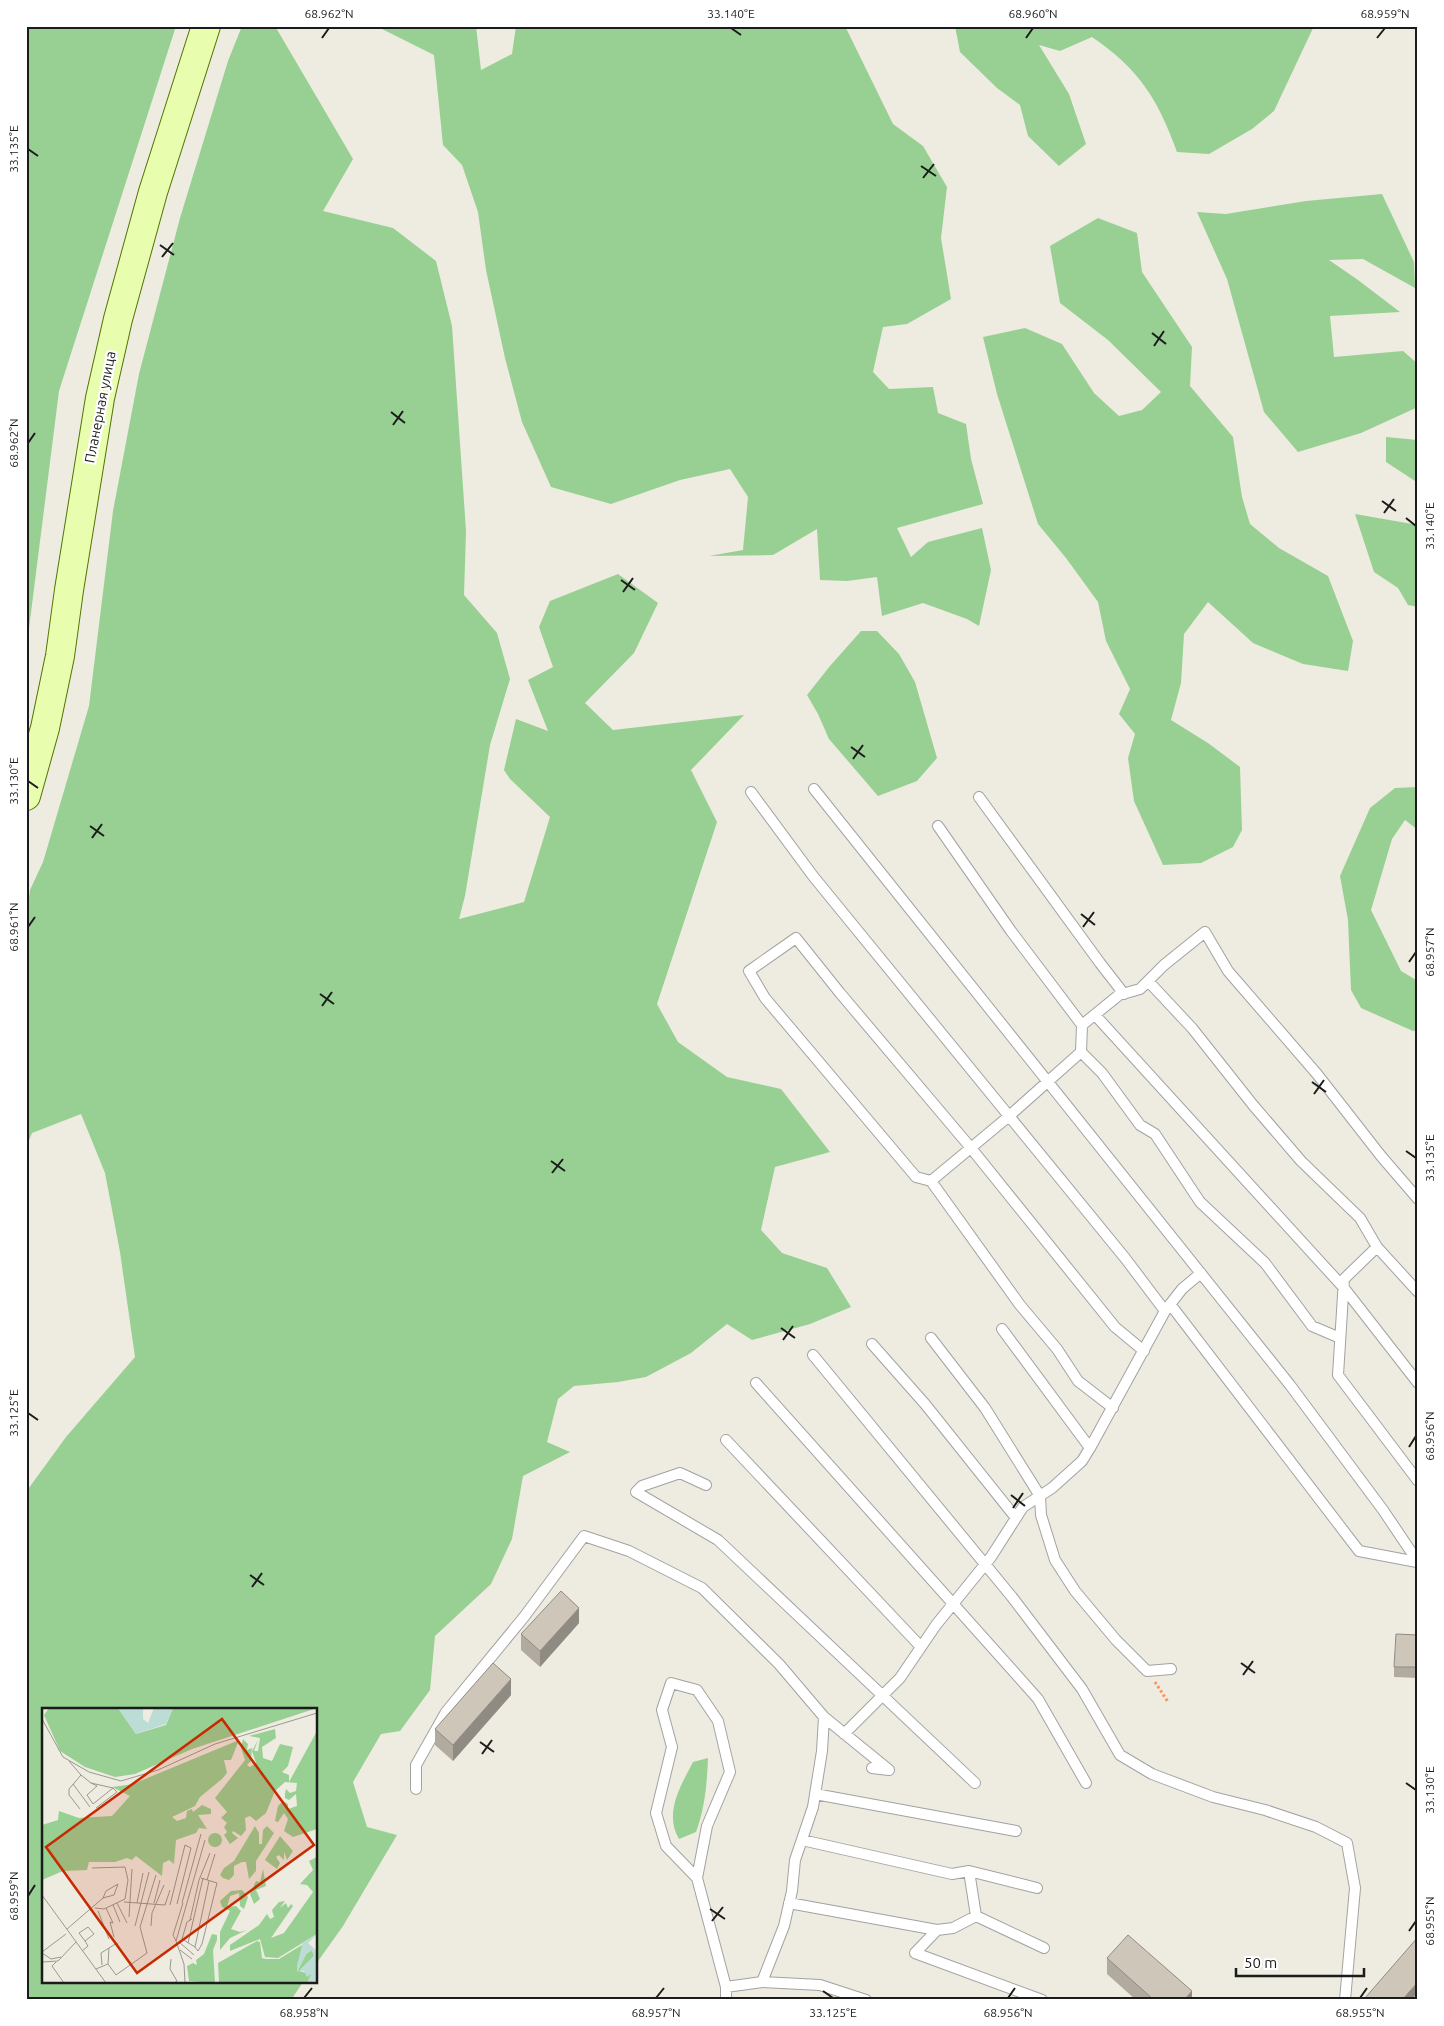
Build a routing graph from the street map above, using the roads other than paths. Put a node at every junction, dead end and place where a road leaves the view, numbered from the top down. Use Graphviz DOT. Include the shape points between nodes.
graph roads {
  1 [pos="206,26"];
  2 [pos="814,789"];
  3 [pos="751,792"];
  4 [pos="26,796"];
  5 [pos="979,797"];
  6 [pos="938,826"];
  7 [pos="1148,981"];
  8 [pos="1124,994"];
  9 [pos="1095,1015"];
  10 [pos="1082,1025"];
  11 [pos="1081,1052"];
  12 [pos="1048,1081"];
  13 [pos="1008,1117"];
  14 [pos="971,1148"];
  15 [pos="931,1181"];
  16 [pos="1418,1199"];
  17 [pos="1376,1247"];
  18 [pos="1201,1273"];
  19 [pos="1344,1288"];
  20 [pos="1418,1292"];
  21 [pos="1167,1307"];
  22 [pos="1002,1329"];
  23 [pos="931,1338"];
  24 [pos="1340,1338"];
  25 [pos="872,1344"];
  26 [pos="1144,1351"];
  27 [pos="812,1355"];
  28 [pos="756,1383"];
  29 [pos="1418,1383"];
  30 [pos="1113,1408"];
  31 [pos="726,1440"];
  32 [pos="1090,1448"];
  33 [pos="1418,1481"];
  34 [pos="706,1485"];
  35 [pos="1040,1496"];
  36 [pos="1016,1518"];
  37 [pos="1418,1562"];
  38 [pos="986,1564"];
  39 [pos="953,1604"];
  40 [pos="921,1647"];
  41 [pos="1171,1669"];
  42 [pos="882,1696"];
  43 [pos="824,1717"];
  44 [pos="844,1734"];
  45 [pos="872,1768"];
  46 [pos="975,1783"];
  47 [pos="1086,1783"];
  48 [pos="416,1789"];
  49 [pos="815,1794"];
  50 [pos="1016,1831"];
  51 [pos="802,1840"];
  52 [pos="969,1871"];
  53 [pos="697,1878"];
  54 [pos="1037,1888"];
  55 [pos="789,1903"];
  56 [pos="976,1916"];
  57 [pos="937,1930"];
  58 [pos="1044,1948"];
  59 [pos="762,1982"];
  60 [pos="726,1987"];
  61 [pos="726,2000"];
  62 [pos="866,2000"];
  63 [pos="1042,2000"];
  64 [pos="1345,2000"];
  1 -- 4 [label="main road, Планерная улица" via="153,192 104,381 60,656"];
  2 -- 12 [label="lane"];
  3 -- 13 [label="lane" via="812,876"];
  5 -- 8 [label="lane"];
  6 -- 10 [label="lane"];
  7 -- 8 [label="lane" via="1140,989"];
  7 -- 16 [label="lane" via="1205,932 1228,971"];
  7 -- 17 [label="lane" via="1192,1028 1301,1161 1360,1218"];
  8 -- 9 [label="lane"];
  9 -- 10 [label="lane"];
  9 -- 19 [label="lane"];
  10 -- 11 [label="lane"];
  11 -- 12 [label="lane"];
  11 -- 24 [label="lane" via="1102,1073 1140,1124 1155,1134 1200,1202 1265,1262 1312,1326"];
  12 -- 13 [label="lane"];
  12 -- 18 [label="lane"];
  13 -- 14 [label="lane"];
  13 -- 21 [label="lane"];
  14 -- 15 [label="lane"];
  14 -- 15 [label="lane" via="796,938 749,971 765,998 916,1177"];
  14 -- 26 [label="lane" via="1115,1328"];
  15 -- 30 [label="lane" via="1078,1381"];
  17 -- 19 [label="lane" via="1344,1279"];
  17 -- 20 [label="lane"];
  18 -- 21 [label="lane"];
  18 -- 37 [label="lane" via="1290,1386"];
  19 -- 24 [label="lane"];
  19 -- 29 [label="lane"];
  21 -- 26 [label="lane"];
  21 -- 37 [label="lane" via="1359,1550"];
  22 -- 32 [label="lane"];
  23 -- 35 [label="lane" via="985,1408"];
  24 -- 33 [label="lane" via="1338,1375"];
  25 -- 36 [label="lane" via="925,1404"];
  26 -- 30 [label="lane"];
  27 -- 38 [label="lane"];
  28 -- 39 [label="lane"];
  30 -- 32 [label="lane"];
  31 -- 40 [label="lane"];
  32 -- 35 [label="lane" via="1082,1461"];
  34 -- 42 [label="lane" via="680,1473 642,1486 636,1492 718,1540"];
  35 -- 36 [label="lane" via="1023,1507"];
  35 -- 41 [label="lane" via="1041,1515 1055,1560 1075,1591 1147,1671"];
  36 -- 38 [label="lane"];
  38 -- 39 [label="lane"];
  38 -- 64 [label="lane" via="1082,1689 1120,1756 1152,1774 1213,1798 1265,1810 1316,1827 1347,1843 1355,1888"];
  39 -- 40 [label="lane"];
  39 -- 47 [label="lane" via="1038,1699"];
  40 -- 42 [label="lane" via="900,1678"];
  42 -- 44 [label="lane"];
  42 -- 46 [label="lane"];
  43 -- 44 [label="lane"];
  43 -- 48 [label="lane" via="780,1664 702,1588 629,1551 584,1536 524,1617 446,1712 416,1765"];
  43 -- 49 [label="lane"];
  44 -- 45 [label="lane" via="889,1770"];
  49 -- 50 [label="lane"];
  49 -- 51 [label="lane"];
  51 -- 52 [label="lane" via="952,1874"];
  51 -- 55 [label="lane" via="795,1860"];
  52 -- 54 [label="lane"];
  52 -- 56 [label="lane"];
  53 -- 53 [label="lane" via="707,1826 730,1772 718,1721 697,1690 670,1682 662,1710 672,1747 656,1813 666,1846"];
  53 -- 60 [label="lane"];
  55 -- 57 [label="lane"];
  55 -- 59 [label="lane" via="784,1926"];
  56 -- 57 [label="lane" via="953,1928"];
  56 -- 58 [label="lane"];
  57 -- 63 [label="lane" via="915,1953"];
  59 -- 60 [label="lane"];
  59 -- 62 [label="lane" via="820,1985"];
  60 -- 61 [label="lane"];
}
